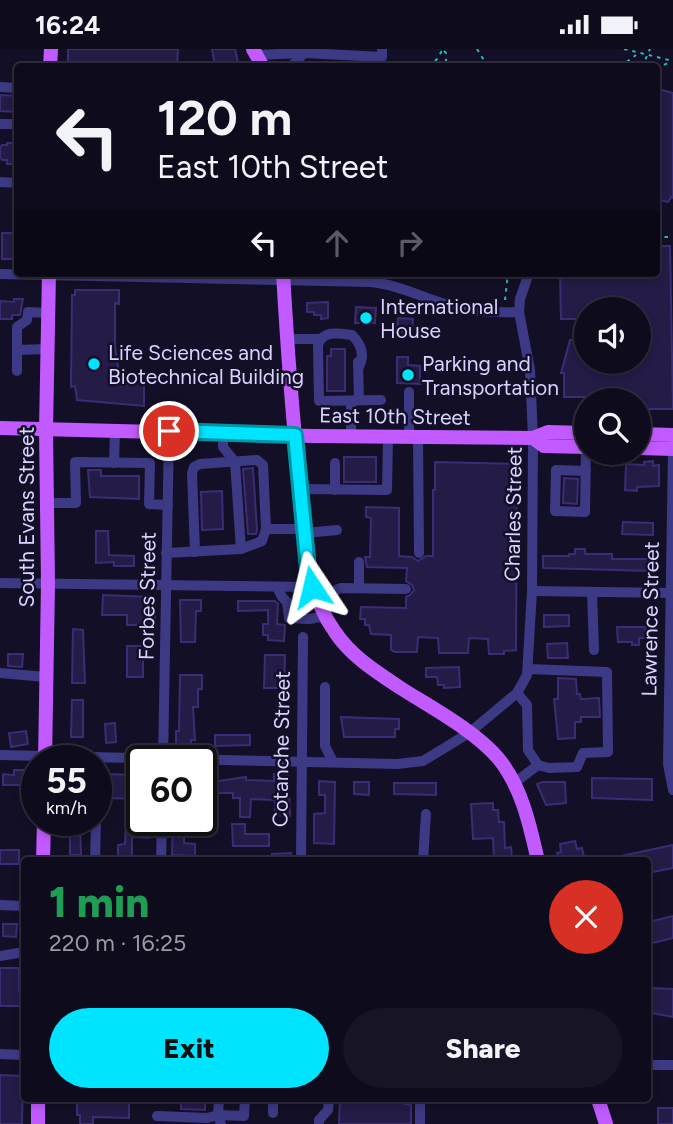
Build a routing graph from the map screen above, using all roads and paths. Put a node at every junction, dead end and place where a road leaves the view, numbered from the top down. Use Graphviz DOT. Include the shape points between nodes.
graph roads {
  1 [pos="624,49"];
  2 [pos="650,49"];
  3 [pos="304,53"];
  4 [pos="361,53"];
  5 [pos="382,53"];
  6 [pos="637,53"];
  7 [pos="648,54"];
  8 [pos="256,59"];
  9 [pos="673,61"];
  10 [pos="295,63"];
  11 [pos="625,63"];
  12 [pos="644,63"];
  13 [pos="49,277"];
  14 [pos="283,277"];
  15 [pos="360,277"];
  16 [pos="508,277"];
  17 [pos="528,277"];
  18 [pos="505,300"];
  19 [pos="519,312"];
  20 [pos="48,313"];
  21 [pos="287,339"];
  22 [pos="320,339"];
  23 [pos="47,349"];
  24 [pos="17,350"];
  25 [pos="359,367"];
  26 [pos="17,371"];
  27 [pos="409,393"];
  28 [pos="319,397"];
  29 [pos="355,400"];
  30 [pos="381,400"];
  31 [pos="0,428"];
  32 [pos="46,430"];
  33 [pos="115,431"];
  34 [pos="169,431"];
  35 [pos="223,433"];
  36 [pos="574,433"];
  37 [pos="651,434"];
  38 [pos="295,435"];
  39 [pos="673,435"];
  40 [pos="351,437"];
  41 [pos="388,437"];
  42 [pos="414,438"];
  43 [pos="533,438"];
  44 [pos="574,447"];
  45 [pos="651,448"];
  46 [pos="673,449"];
  47 [pos="235,462"];
  48 [pos="114,463"];
  49 [pos="335,463"];
  50 [pos="586,465"];
  51 [pos="586,471"];
  52 [pos="300,489"];
  53 [pos="335,490"];
  54 [pos="47,503"];
  55 [pos="168,505"];
  56 [pos="532,511"];
  57 [pos="555,511"];
  58 [pos="672,513"];
  59 [pos="266,529"];
  60 [pos="337,530"];
  61 [pos="304,531"];
  62 [pos="241,549"];
  63 [pos="195,552"];
  64 [pos="166,553"];
  65 [pos="419,553"];
  66 [pos="359,562"];
  67 [pos="0,583"];
  68 [pos="48,584"];
  69 [pos="166,586"];
  70 [pos="277,587"];
  71 [pos="359,589"];
  72 [pos="406,589"];
  73 [pos="532,591"];
  74 [pos="314,592"];
  75 [pos="592,592"];
  76 [pos="671,593"];
  77 [pos="325,616"];
  78 [pos="303,637"];
  79 [pos="594,650"];
  80 [pos="528,669"];
  81 [pos="0,673"];
  82 [pos="46,677"];
  83 [pos="325,687"];
  84 [pos="517,693"];
  85 [pos="468,733"];
  86 [pos="45,745"];
  87 [pos="163,745"];
  88 [pos="0,755"];
  89 [pos="21,757"];
  90 [pos="217,760"];
  91 [pos="303,761"];
  92 [pos="333,762"];
  93 [pos="538,765"];
  94 [pos="513,784"];
  95 [pos="673,790"];
  96 [pos="426,814"];
  97 [pos="44,836"];
  98 [pos="96,836"];
  99 [pos="162,836"];
  100 [pos="43,857"];
  101 [pos="95,857"];
  102 [pos="161,857"];
  103 [pos="301,857"];
  104 [pos="423,857"];
  105 [pos="537,857"];
  106 [pos="0,905"];
  107 [pos="21,906"];
  108 [pos="21,952"];
  109 [pos="0,956"];
  110 [pos="0,1054"];
  111 [pos="21,1055"];
  112 [pos="651,1065"];
  113 [pos="673,1065"];
  114 [pos="38,1102"];
  115 [pos="219,1102"];
  116 [pos="245,1102"];
  117 [pos="273,1102"];
  118 [pos="329,1102"];
  119 [pos="420,1102"];
  120 [pos="599,1102"];
  121 [pos="273,1113"];
  122 [pos="157,1115"];
  123 [pos="220,1120"];
  124 [pos="38,1124"];
  125 [pos="319,1124"];
  126 [pos="420,1124"];
  127 [pos="606,1124"];
  1 -- 6 [label="path"];
  2 -- 7 [label="path"];
  3 -- 4 [label="street"];
  3 -- 8 [label="street"];
  3 -- 10 [label="street"];
  4 -- 5 [label="street"];
  6 -- 7 [label="path"];
  6 -- 11 [label="path"];
  7 -- 9 [label="path"];
  7 -- 12 [label="path"];
  13 -- 20 [label="main road, South Evans Street"];
  14 -- 21 [label="main road"];
  15 -- 19 [label="street" via="470,310"];
  16 -- 18 [label="path"];
  17 -- 19 [label="street, Charles Street"];
  19 -- 43 [label="street, Charles Street" via="530,370"];
  20 -- 23 [label="main road, South Evans Street"];
  20 -- 24 [label="street" via="28,312 27,320 17,327"];
  21 -- 22 [label="street"];
  21 -- 38 [label="main road"];
  22 -- 25 [label="street" via="328,334 352,335 361,349"];
  22 -- 28 [label="street"];
  23 -- 24 [label="street"];
  23 -- 32 [label="main road, South Evans Street"];
  24 -- 26 [label="street"];
  25 -- 28 [label="street" via="349,342 344,338 328,340 322,349"];
  25 -- 29 [label="street"];
  27 -- 42 [label="street"];
  28 -- 29 [label="street"];
  29 -- 30 [label="street"];
  29 -- 40 [label="street"];
  31 -- 32 [label="main road, East 10th Street"];
  32 -- 33 [label="main road, East 10th Street"];
  32 -- 54 [label="main road, South Evans Street"];
  33 -- 34 [label="main road, East 10th Street"];
  33 -- 48 [label="street"];
  34 -- 35 [label="main road, East 10th Street"];
  34 -- 55 [label="street, Forbes Street"];
  35 -- 38 [label="main road, East 10th Street"];
  35 -- 47 [label="street" via="223,447"];
  36 -- 43 [label="main road, East 10th Street" via="548,432"];
  37 -- 39 [label="main road"];
  38 -- 40 [label="main road, East 10th Street"];
  38 -- 52 [label="main road"];
  40 -- 41 [label="main road, East 10th Street"];
  41 -- 42 [label="main road, East 10th Street"];
  41 -- 53 [label="street" via="387,490"];
  42 -- 43 [label="main road, East 10th Street"];
  42 -- 65 [label="street"];
  43 -- 44 [label="main road, East 10th Street" via="544,446"];
  43 -- 56 [label="street, Charles Street"];
  45 -- 46 [label="main road"];
  46 -- 58 [label="street, Lawrence Street"];
  47 -- 59 [label="street" via="257,460 263,465"];
  47 -- 62 [label="street"];
  47 -- 63 [label="street" via="194,467"];
  48 -- 54 [label="street" via="75,462 76,503"];
  48 -- 55 [label="street" via="150,463 149,504"];
  49 -- 53 [label="street"];
  50 -- 51 [label="street"];
  51 -- 57 [label="street" via="556,470"];
  51 -- 57 [label="street" via="585,512"];
  52 -- 53 [label="street"];
  52 -- 61 [label="main road"];
  54 -- 68 [label="main road, South Evans Street"];
  55 -- 64 [label="street, Forbes Street"];
  56 -- 57 [label="street"];
  56 -- 73 [label="street, Charles Street"];
  58 -- 76 [label="street, Lawrence Street"];
  59 -- 61 [label="street"];
  59 -- 62 [label="street" via="262,541"];
  60 -- 61 [label="street"];
  61 -- 74 [label="main road"];
  62 -- 63 [label="street"];
  63 -- 64 [label="street"];
  64 -- 69 [label="street, Forbes Street"];
  66 -- 71 [label="street"];
  67 -- 68 [label="street"];
  68 -- 69 [label="street"];
  68 -- 82 [label="main road, South Evans Street"];
  69 -- 70 [label="street"];
  69 -- 87 [label="street, Forbes Street"];
  70 -- 74 [label="street"];
  70 -- 77 [label="street" via="287,602 289,618"];
  71 -- 72 [label="street"];
  71 -- 74 [label="street"];
  73 -- 75 [label="street"];
  73 -- 80 [label="street, Charles Street"];
  74 -- 77 [label="main road"];
  75 -- 76 [label="street"];
  75 -- 79 [label="street"];
  76 -- 95 [label="street, Lawrence Street" via="668,764"];
  77 -- 85 [label="main road" via="364,664"];
  78 -- 91 [label="street, Cotanche Street"];
  80 -- 84 [label="street, Charles Street"];
  80 -- 93 [label="street" via="607,672 608,752 583,753 577,767"];
  81 -- 82 [label="street"];
  82 -- 86 [label="main road, South Evans Street"];
  83 -- 92 [label="street" via="325,746"];
  84 -- 85 [label="street, Charles Street"];
  84 -- 93 [label="street" via="527,705 528,750"];
  85 -- 92 [label="street, Charles Street" via="423,761"];
  85 -- 94 [label="main road" via="498,758"];
  88 -- 89 [label="street, Charles Street"];
  90 -- 91 [label="street, Charles Street"];
  91 -- 92 [label="street, Charles Street"];
  91 -- 103 [label="street, Cotanche Street"];
  93 -- 94 [label="street"];
  94 -- 105 [label="main road" via="527,814"];
  96 -- 104 [label="street"];
  97 -- 100 [label="main road"];
  98 -- 101 [label="street"];
  99 -- 102 [label="street"];
  106 -- 107 [label="street"];
  108 -- 109 [label="street"];
  110 -- 111 [label="street"];
  112 -- 113 [label="street"];
  114 -- 124 [label="main road"];
  115 -- 123 [label="street"];
  116 -- 123 [label="street" via="244,1116"];
  117 -- 121 [label="street"];
  118 -- 125 [label="street"];
  119 -- 126 [label="street"];
  120 -- 127 [label="main road"];
  122 -- 123 [label="street"];
}
